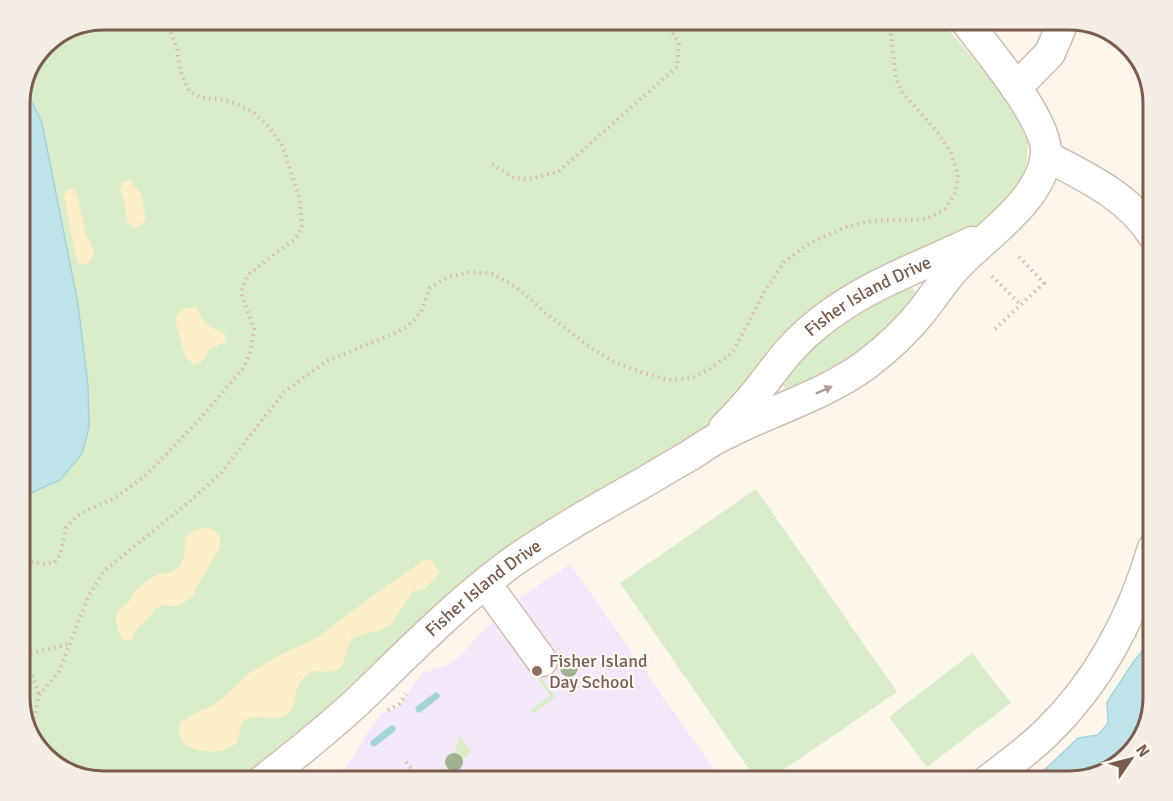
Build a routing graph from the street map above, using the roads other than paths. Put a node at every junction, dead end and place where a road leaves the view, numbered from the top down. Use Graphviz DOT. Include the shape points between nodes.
graph roads {
  1 [pos="972,30"];
  2 [pos="1060,30"];
  3 [pos="1016,88"];
  4 [pos="1046,156"];
  5 [pos="1143,221"];
  6 [pos="993,232"];
  7 [pos="909,271"];
  8 [pos="931,299"];
  9 [pos="770,374"];
  10 [pos="791,404"];
  11 [pos="714,440"];
  12 [pos="486,584"];
  13 [pos="1143,598"];
  14 [pos="542,661"];
  15 [pos="283,771"];
  16 [pos="1001,771"];
  1 -- 3 [label="street"];
  2 -- 3 [label="street" via="1050,53"];
  3 -- 4 [label="street" via="1041,128"];
  4 -- 5 [label="street" via="1117,197"];
  4 -- 6 [label="street, Fisher Island Drive" via="1025,201"];
  6 -- 7 [label="street, Fisher Island Drive"];
  6 -- 8 [label="street, Fisher Island Drive" via="960,263"];
  7 -- 8 [label="street"];
  7 -- 9 [label="street, Fisher Island Drive" via="857,296 827,316 798,341"];
  10 -- 8 [label="street, Fisher Island Drive, one-way" via="836,384 867,363 894,341"];
  9 -- 10 [label="street"];
  9 -- 11 [label="street, Fisher Island Drive"];
  10 -- 11 [label="street, Fisher Island Drive"];
  11 -- 12 [label="street, Fisher Island Drive" via="557,533"];
  12 -- 14 [label="street"];
  12 -- 15 [label="street, Fisher Island Drive" via="463,601"];
  13 -- 16 [label="street" via="1075,702 1048,732"];
}
